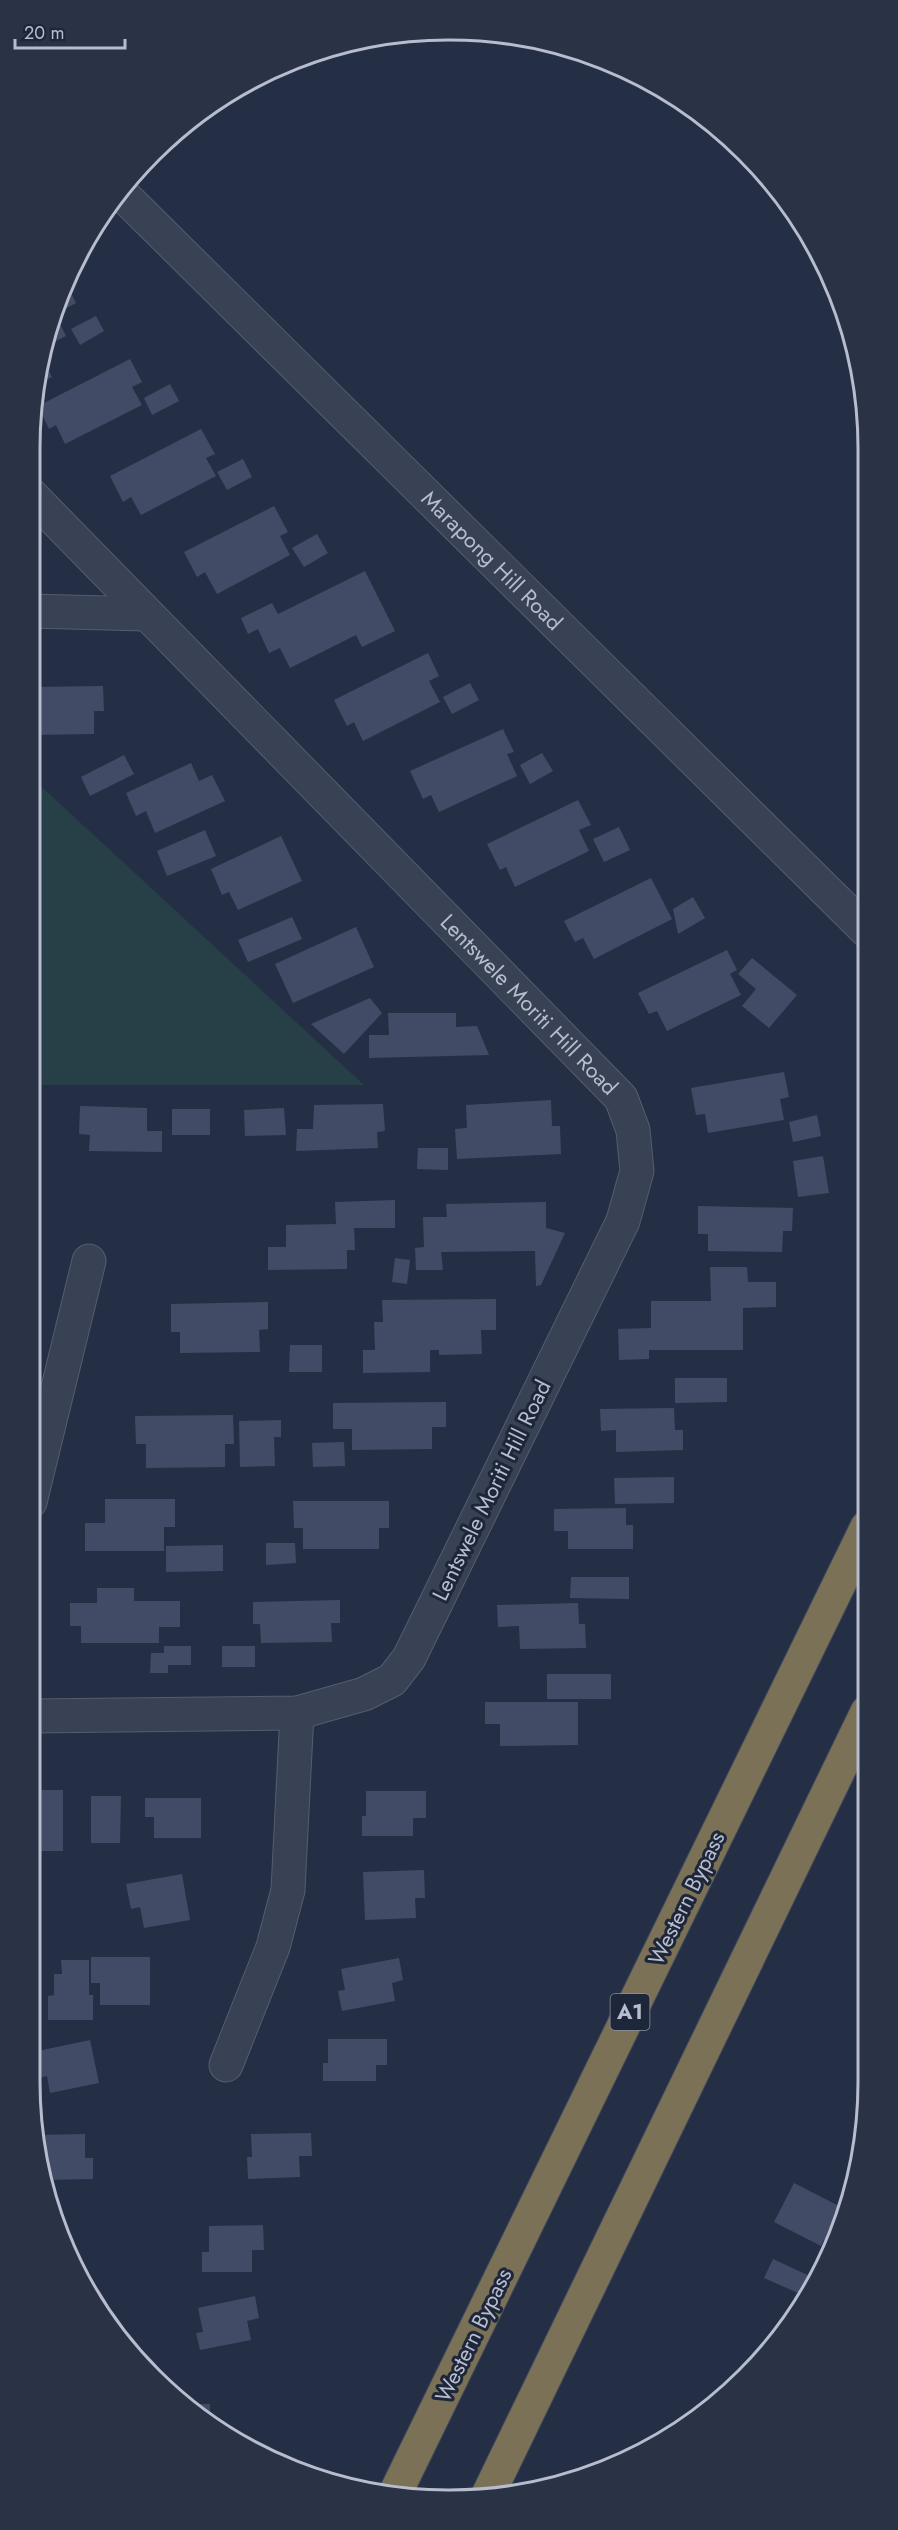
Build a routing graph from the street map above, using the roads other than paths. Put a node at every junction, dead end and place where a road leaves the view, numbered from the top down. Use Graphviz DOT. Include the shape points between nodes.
graph roads {
  1 [pos="126,198"];
  2 [pos="40,504"];
  3 [pos="40,611"];
  4 [pos="145,614"];
  5 [pos="858,922"];
  6 [pos="89,1261"];
  7 [pos="40,1461"];
  8 [pos="858,1545"];
  9 [pos="297,1713"];
  10 [pos="40,1716"];
  11 [pos="858,1731"];
  12 [pos="226,2065"];
  13 [pos="399,2486"];
  14 [pos="492,2487"];
  1 -- 5 [label="street, Marapong Hill Road"];
  2 -- 4 [label="street, Lentswele Moriti Hill Road"];
  3 -- 4 [label="street"];
  4 -- 9 [label="street, Lentswele Moriti Hill Road" via="621,1098 633,1130 637,1171 623,1221 409,1658 392,1680 364,1694"];
  6 -- 7 [label="street"];
  8 -- 13 [label="highway, Western Bypass / A1"];
  9 -- 10 [label="street, Lentswele Moriti Hill Road"];
  9 -- 12 [label="street" via="288,1890 273,1947"];
  11 -- 14 [label="highway"];
}
